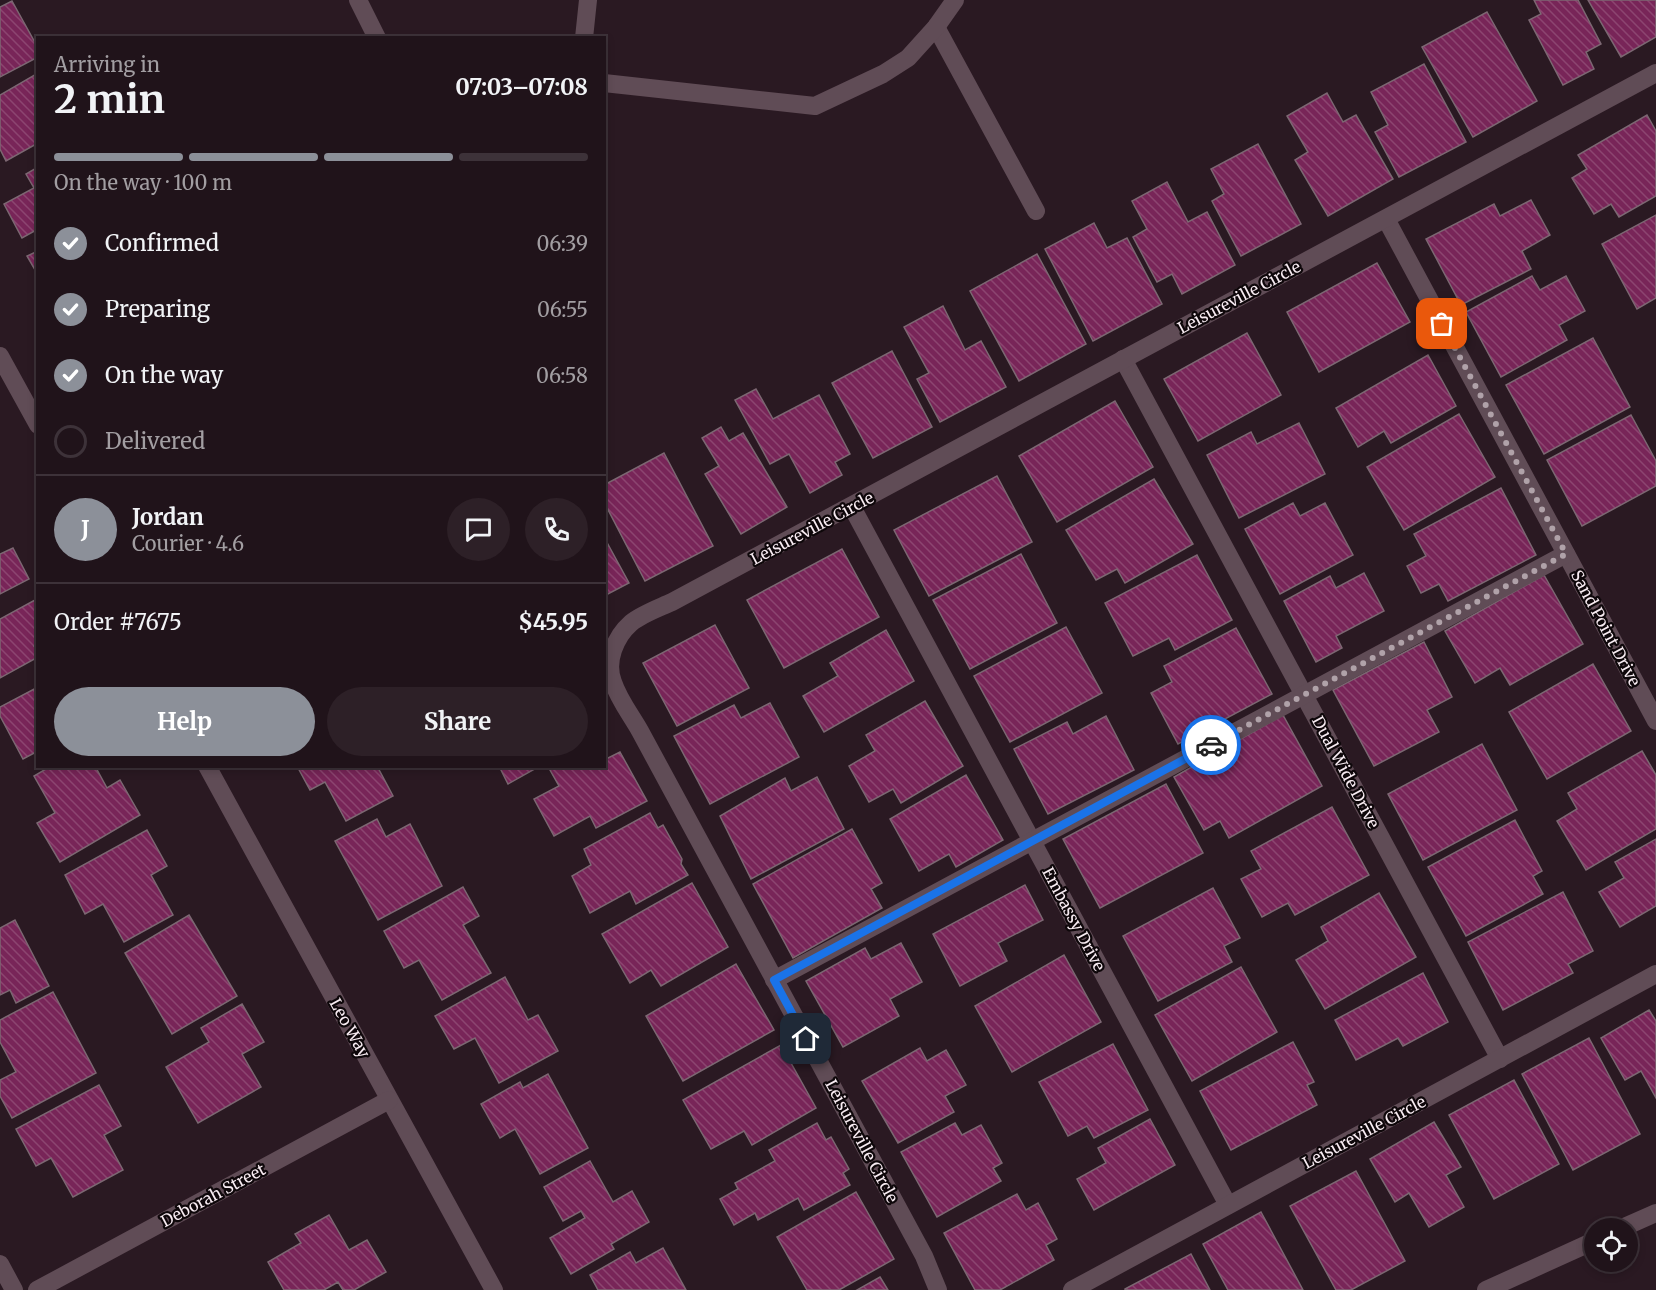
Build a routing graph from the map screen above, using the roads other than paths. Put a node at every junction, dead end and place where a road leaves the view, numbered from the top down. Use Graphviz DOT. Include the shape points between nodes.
graph roads {
  1 [pos="358,0"];
  2 [pos="588,0"];
  3 [pos="955,0"];
  4 [pos="936,27"];
  5 [pos="376,36"];
  6 [pos="584,36"];
  7 [pos="1656,74"];
  8 [pos="606,83"];
  9 [pos="1036,211"];
  10 [pos="1386,219"];
  11 [pos="0,356"];
  12 [pos="1124,359"];
  13 [pos="36,421"];
  14 [pos="852,507"];
  15 [pos="1566,554"];
  16 [pos="1304,695"];
  17 [pos="1656,721"];
  18 [pos="208,768"];
  19 [pos="1032,841"];
  20 [pos="1656,974"];
  21 [pos="774,980"];
  22 [pos="1500,1059"];
  23 [pos="389,1100"];
  24 [pos="1228,1205"];
  25 [pos="1656,1213"];
  26 [pos="1638,1221"];
  27 [pos="1584,1246"];
  28 [pos="0,1264"];
  29 [pos="14,1290"];
  30 [pos="37,1290"];
  31 [pos="494,1290"];
  32 [pos="938,1290"];
  33 [pos="1072,1290"];
  34 [pos="1486,1290"];
  1 -- 5 [label="street"];
  2 -- 6 [label="street"];
  3 -- 4 [label="street"];
  4 -- 8 [label="street" via="908,58 815,106"];
  4 -- 9 [label="street"];
  7 -- 10 [label="street, Leisureville Circle"];
  10 -- 12 [label="street, Leisureville Circle"];
  10 -- 15 [label="street, Sand Point Drive"];
  11 -- 13 [label="street"];
  12 -- 14 [label="street, Leisureville Circle"];
  12 -- 16 [label="street, Dual Wide Drive"];
  14 -- 19 [label="street, Embassy Drive"];
  14 -- 21 [label="street, Leisureville Circle" via="631,623 613,649 610,668 618,694"];
  15 -- 16 [label="street"];
  15 -- 17 [label="street, Sand Point Drive"];
  16 -- 19 [label="street"];
  16 -- 22 [label="street, Dual Wide Drive"];
  18 -- 23 [label="street, Leo Way"];
  19 -- 21 [label="street"];
  19 -- 24 [label="street, Embassy Drive"];
  20 -- 22 [label="street, Leisureville Circle"];
  21 -- 32 [label="street, Leisureville Circle" via="924,1256"];
  22 -- 24 [label="street, Leisureville Circle"];
  23 -- 30 [label="street, Deborah Street"];
  23 -- 31 [label="street, Leo Way"];
  24 -- 33 [label="street, Leisureville Circle"];
  25 -- 26 [label="street"];
  27 -- 34 [label="street"];
  28 -- 29 [label="street"];
}
